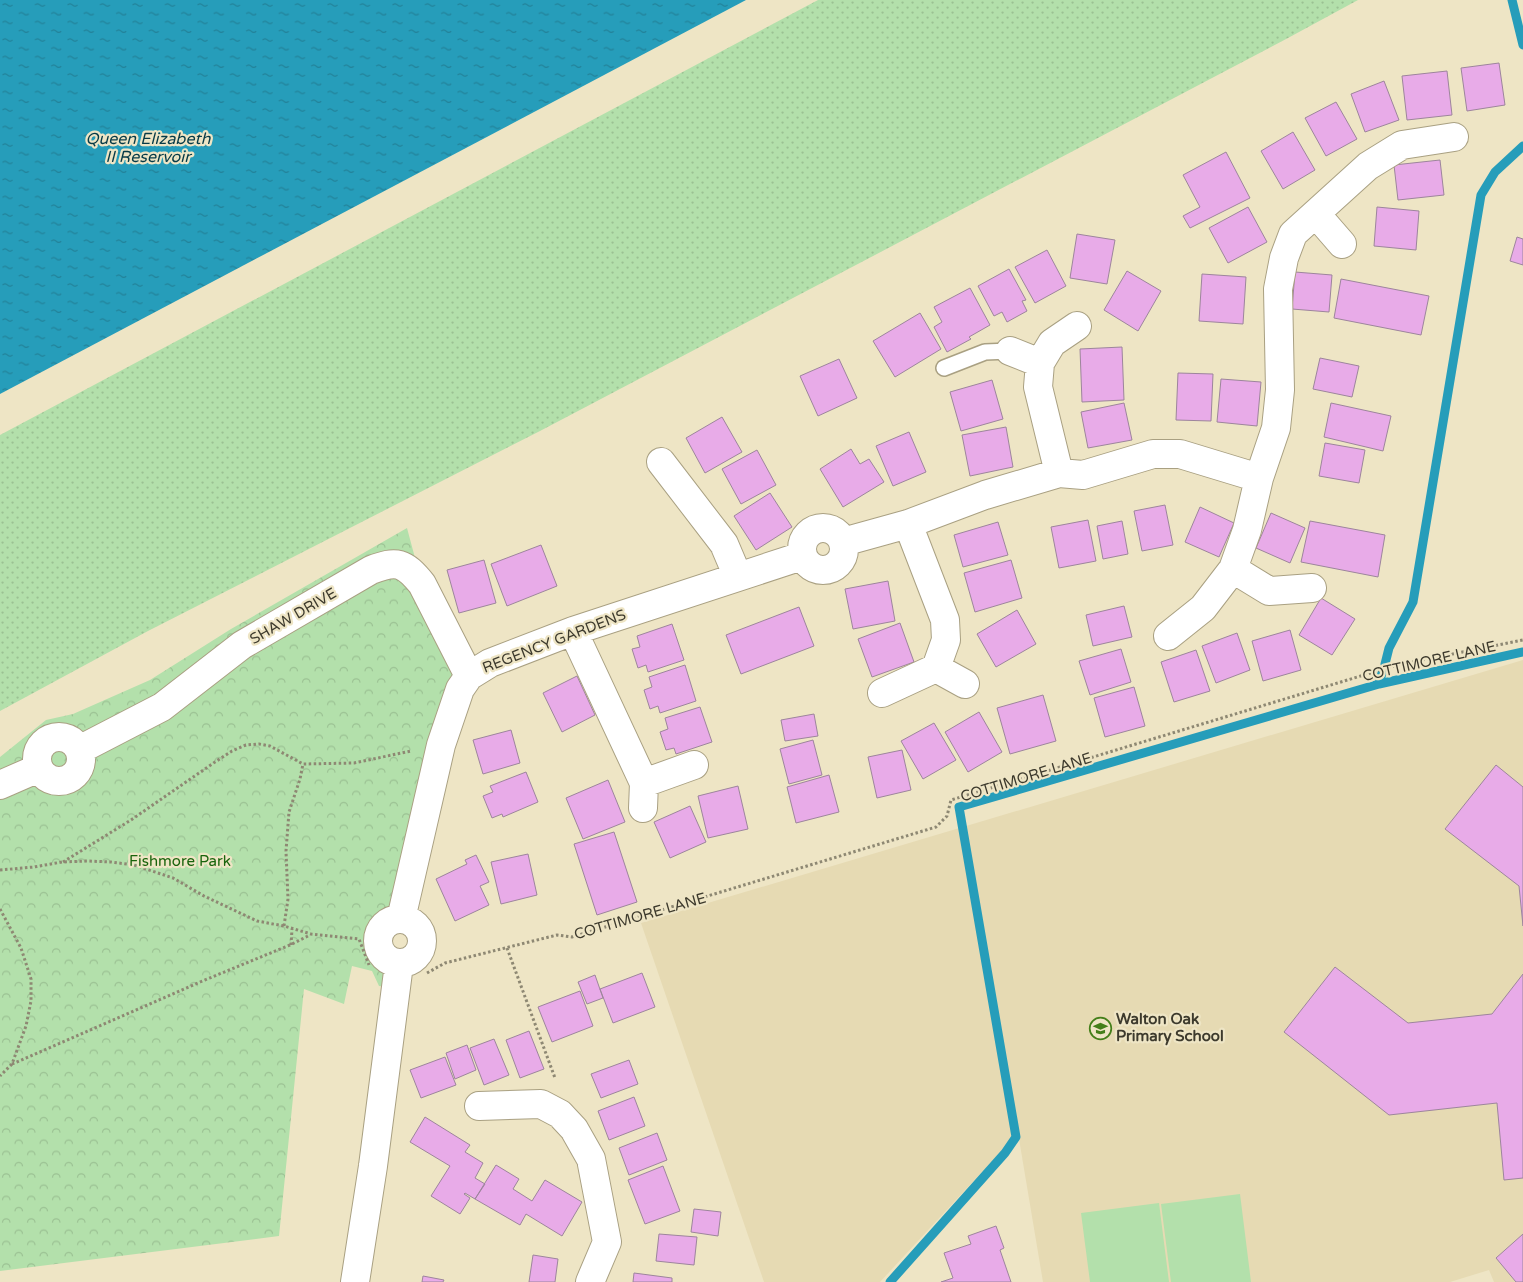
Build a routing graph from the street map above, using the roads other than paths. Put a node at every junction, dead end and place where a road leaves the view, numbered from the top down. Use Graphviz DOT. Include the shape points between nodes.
graph roads {
  1 [pos="1454,137"];
  2 [pos="1316,214"];
  3 [pos="1342,244"];
  4 [pos="1077,326"];
  5 [pos="1010,351"];
  6 [pos="1040,363"];
  7 [pos="944,368"];
  8 [pos="661,462"];
  9 [pos="1060,473"];
  10 [pos="1259,478"];
  11 [pos="908,524"];
  12 [pos="1233,569"];
  13 [pos="738,577"];
  14 [pos="1312,588"];
  15 [pos="573,631"];
  16 [pos="1168,636"];
  17 [pos="936,668"];
  18 [pos="470,676"];
  19 [pos="965,684"];
  20 [pos="882,693"];
  21 [pos="694,765"];
  22 [pos="0,785"];
  23 [pos="479,1106"];
  24 [pos="355,1282"];
  25 [pos="590,1282"];
  1 -- 2 [label="street" via="1402,145 1368,166"];
  2 -- 3 [label="street"];
  2 -- 10 [label="street" via="1293,234 1284,258 1278,289 1280,390 1276,428"];
  4 -- 6 [label="street" via="1052,343"];
  5 -- 6 [label="street"];
  5 -- 7 [label="lane" via="984,352"];
  6 -- 9 [label="street" via="1038,387"];
  8 -- 13 [label="street" via="724,544"];
  9 -- 10 [label="street, REGENCY GARDENS" via="1083,475 1153,454 1180,454"];
  9 -- 11 [label="street, REGENCY GARDENS" via="984,495"];
  10 -- 12 [label="street" via="1247,530"];
  11 -- 13 [label="street, REGENCY GARDENS" via="843,542 839,534 828,528 817,528 804,539 802,556"];
  11 -- 17 [label="street" via="945,620 946,640"];
  12 -- 14 [label="street" via="1269,591"];
  12 -- 16 [label="street" via="1203,608"];
  13 -- 15 [label="street, REGENCY GARDENS"];
  15 -- 18 [label="street, REGENCY GARDENS" via="490,663"];
  15 -- 21 [label="street" via="643,796"];
  17 -- 19 [label="street"];
  17 -- 20 [label="street"];
  18 -- 22 [label="street, SHAW DRIVE" via="422,584 400,564 385,565 242,645 162,706 79,750 79,767 68,779 51,780 39,768"];
  18 -- 24 [label="street, REGENCY GARDENS" via="460,689 441,745 401,919 385,925 378,940 384,956 399,964"];
  23 -- 25 [label="street" via="541,1104 560,1114 574,1129 591,1159 607,1242"];
}
